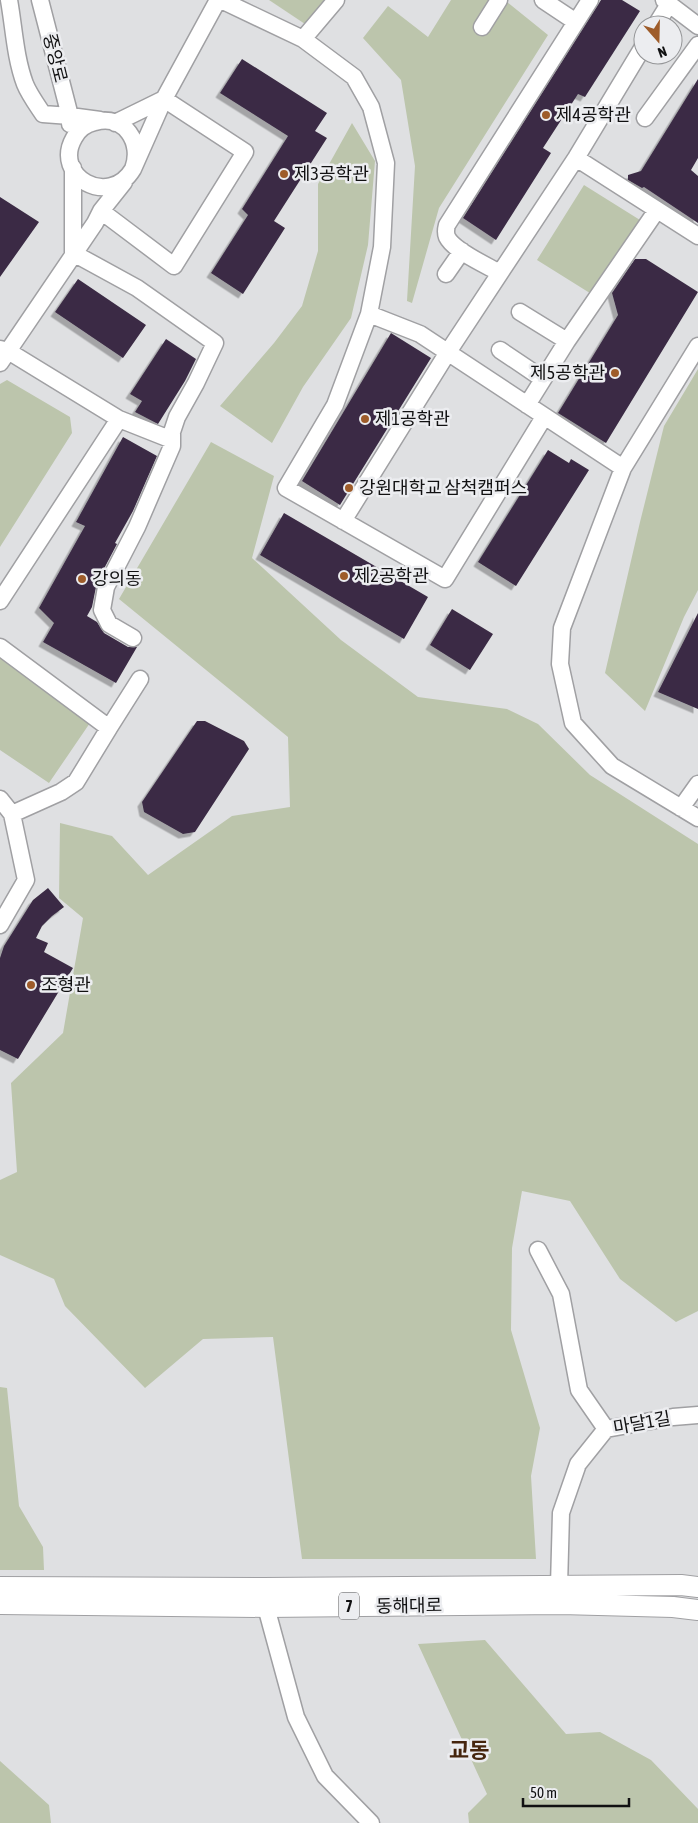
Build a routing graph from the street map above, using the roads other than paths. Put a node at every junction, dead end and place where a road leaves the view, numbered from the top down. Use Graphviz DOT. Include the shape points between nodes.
graph roads {
  1 [pos="10,0"];
  2 [pos="40,0"];
  3 [pos="219,0"];
  4 [pos="336,0"];
  5 [pos="499,0"];
  6 [pos="543,0"];
  7 [pos="590,0"];
  8 [pos="666,2"];
  9 [pos="660,15"];
  10 [pos="576,22"];
  11 [pos="698,26"];
  12 [pos="482,27"];
  13 [pos="303,39"];
  14 [pos="698,45"];
  15 [pos="633,64"];
  16 [pos="164,99"];
  17 [pos="70,116"];
  18 [pos="645,118"];
  19 [pos="108,122"];
  20 [pos="70,146"];
  21 [pos="576,158"];
  22 [pos="72,168"];
  23 [pos="130,174"];
  24 [pos="657,210"];
  25 [pos="101,211"];
  26 [pos="698,236"];
  27 [pos="462,250"];
  28 [pos="73,253"];
  29 [pos="500,273"];
  30 [pos="446,274"];
  31 [pos="520,312"];
  32 [pos="369,314"];
  33 [pos="567,341"];
  34 [pos="698,346"];
  35 [pos="500,350"];
  36 [pos="448,352"];
  37 [pos="3,354"];
  38 [pos="544,379"];
  39 [pos="527,406"];
  40 [pos="544,416"];
  41 [pos="120,419"];
  42 [pos="172,440"];
  43 [pos="623,468"];
  44 [pos="343,521"];
  45 [pos="0,601"];
  46 [pos="133,638"];
  47 [pos="0,647"];
  48 [pos="140,679"];
  49 [pos="109,728"];
  50 [pos="698,784"];
  51 [pos="0,799"];
  52 [pos="681,808"];
  53 [pos="12,814"];
  54 [pos="698,818"];
  55 [pos="0,925"];
  56 [pos="538,1250"];
  57 [pos="698,1415"];
  58 [pos="606,1429"];
  59 [pos="559,1586"];
  60 [pos="0,1587"];
  61 [pos="698,1587"];
  62 [pos="0,1604"];
  63 [pos="266,1607"];
  64 [pos="698,1610"];
  65 [pos="371,1823"];
  1 -- 17 [label="street" via="14,46 25,86 43,114"];
  2 -- 17 [label="street, 중앙로"];
  3 -- 13 [label="street"];
  3 -- 16 [label="street"];
  4 -- 13 [label="street"];
  5 -- 12 [label="street"];
  6 -- 10 [label="street"];
  7 -- 10 [label="street"];
  8 -- 9 [label="street"];
  8 -- 11 [label="street"];
  10 -- 27 [label="street" via="451,216 445,233"];
  13 -- 32 [label="street" via="354,77 372,107 386,163 382,247"];
  14 -- 18 [label="street"];
  15 -- 21 [label="street"];
  16 -- 19 [label="street"];
  16 -- 23 [label="street"];
  16 -- 25 [label="street" via="246,152 174,266"];
  17 -- 19 [label="street"];
  17 -- 20 [label="street, 중앙로"];
  19 -- 20 [label="street" via="90,123 82,128"];
  19 -- 23 [label="street" via="128,132 136,146 136,161"];
  20 -- 22 [label="street, 중앙로"];
  21 -- 24 [label="street"];
  21 -- 29 [label="street"];
  22 -- 23 [label="street" via="85,183 104,188 116,185"];
  22 -- 28 [label="street, 중앙로"];
  23 -- 25 [label="street"];
  24 -- 26 [label="street"];
  24 -- 33 [label="street"];
  25 -- 28 [label="street"];
  27 -- 29 [label="street"];
  27 -- 30 [label="street"];
  28 -- 37 [label="street"];
  28 -- 42 [label="street" via="136,288 215,343 177,417"];
  29 -- 36 [label="street"];
  31 -- 33 [label="street"];
  32 -- 36 [label="street" via="420,334"];
  32 -- 44 [label="street" via="335,405 286,488"];
  33 -- 38 [label="street"];
  34 -- 43 [label="street"];
  35 -- 38 [label="street"];
  36 -- 39 [label="street"];
  36 -- 44 [label="street"];
  37 -- 41 [label="street"];
  38 -- 39 [label="street"];
  39 -- 40 [label="street"];
  40 -- 43 [label="street"];
  40 -- 44 [label="street" via="445,579"];
  41 -- 42 [label="street"];
  41 -- 45 [label="street"];
  42 -- 46 [label="street" via="156,483 106,587 102,610 109,624"];
  43 -- 52 [label="street" via="562,628 560,664 573,723 612,766"];
  47 -- 49 [label="street"];
  48 -- 49 [label="street"];
  49 -- 53 [label="street" via="76,782"];
  50 -- 52 [label="street"];
  51 -- 53 [label="street"];
  52 -- 54 [label="street"];
  53 -- 55 [label="street" via="26,880"];
  56 -- 58 [label="street" via="561,1294 579,1390"];
  57 -- 58 [label="street, 마달1길"];
  58 -- 59 [label="street, 마달1길" via="578,1464 561,1513"];
  59 -- 60 [label="main road, 동해대로 / 7"];
  59 -- 61 [label="main road, 동해대로 / 7"];
  62 -- 63 [label="main road, 동해대로 / 7"];
  63 -- 64 [label="main road, 동해대로 / 7" via="561,1604"];
  63 -- 65 [label="street" via="296,1717 325,1776"];
}
